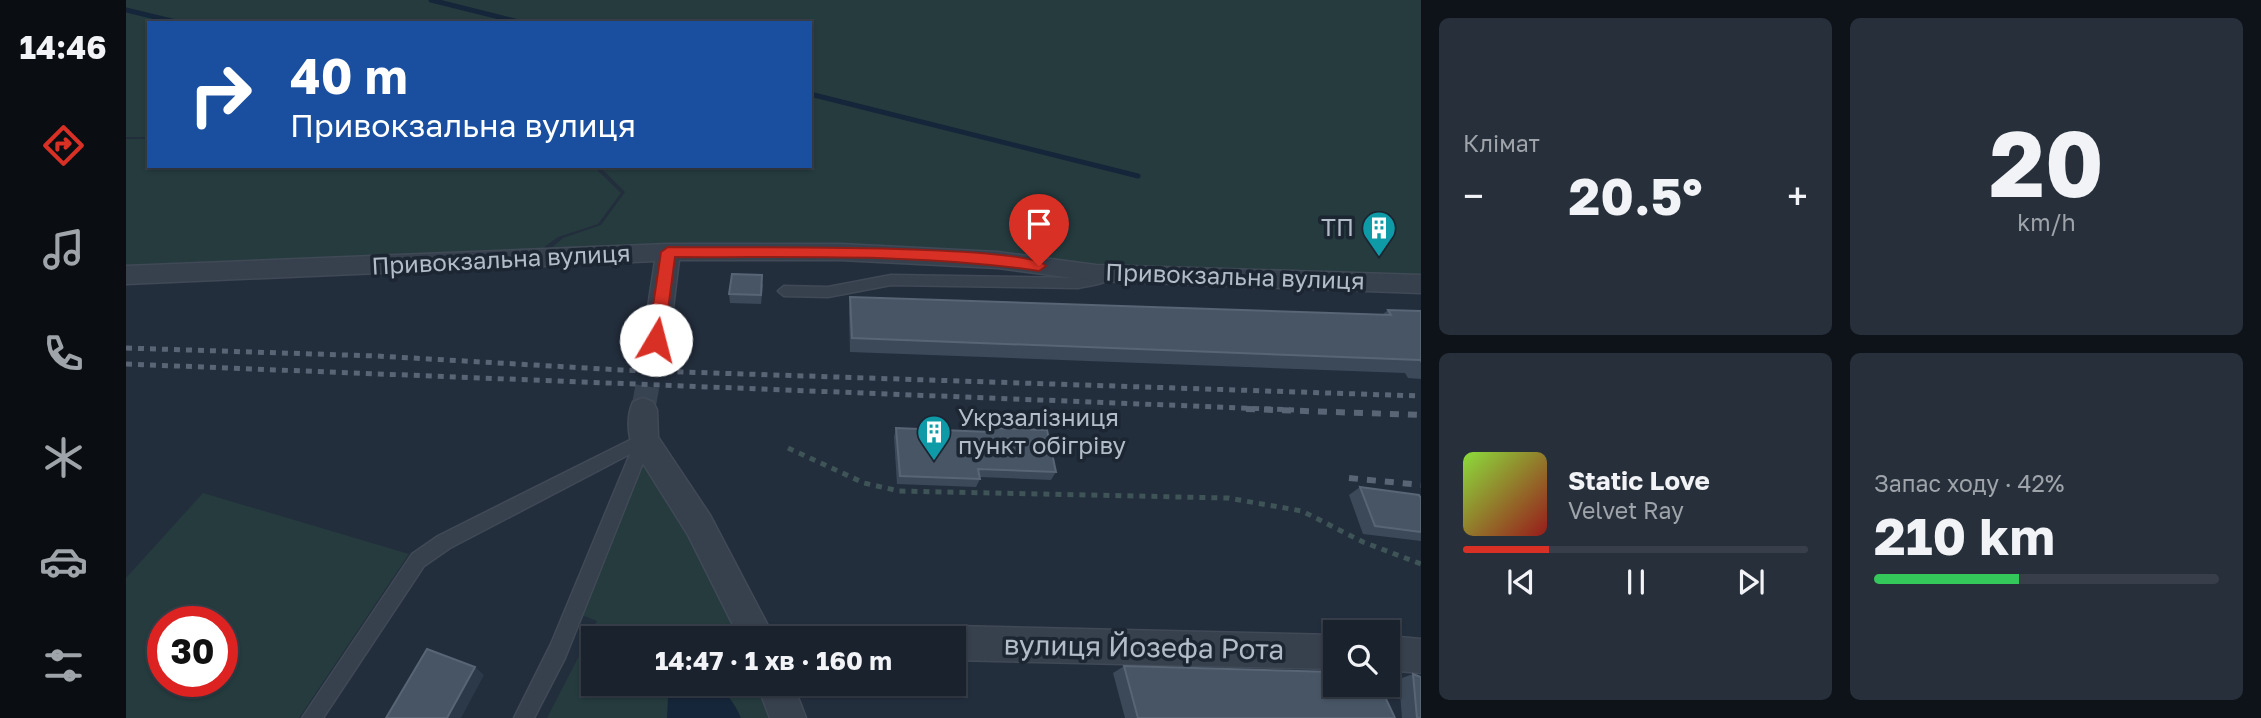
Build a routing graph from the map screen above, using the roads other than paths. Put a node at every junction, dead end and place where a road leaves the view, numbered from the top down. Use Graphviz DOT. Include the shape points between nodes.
graph roads {
  1 [pos="668,252"];
  2 [pos="1112,273"];
  3 [pos="126,275"];
  4 [pos="1421,284"];
  5 [pos="784,291"];
  6 [pos="656,340"];
  7 [pos="644,425"];
  8 [pos="751,626"];
  9 [pos="966,643"];
  10 [pos="1323,652"];
  11 [pos="1400,654"];
  12 [pos="1421,656"];
  13 [pos="780,696"];
  14 [pos="312,718"];
  15 [pos="524,718"];
  16 [pos="788,718"];
  1 -- 2 [label="street, Привокзальна вулиця" via="904,254"];
  1 -- 3 [label="street, Привокзальна вулиця"];
  1 -- 6 [label="street"];
  2 -- 4 [label="street, Привокзальна вулиця"];
  2 -- 5 [label="lane" via="1078,284 891,280 828,292"];
  7 -- 8 [label="street"];
  7 -- 14 [label="lane" via="418,560"];
  7 -- 15 [label="lane" via="558,651"];
  9 -- 10 [label="street, вулиця Йозефа Рота"];
  11 -- 12 [label="street"];
  13 -- 16 [label="street"];
}
